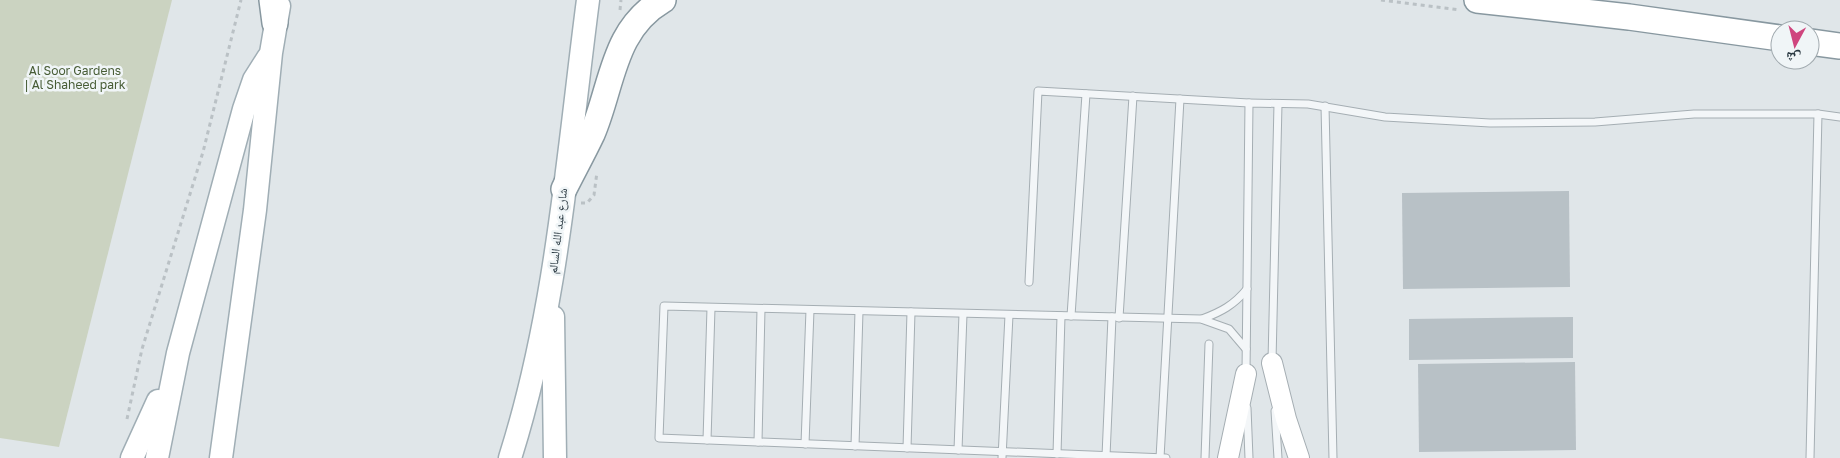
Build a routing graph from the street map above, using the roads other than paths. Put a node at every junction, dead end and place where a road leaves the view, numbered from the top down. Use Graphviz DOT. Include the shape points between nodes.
graph roads {
  1 [pos="588,0"];
  2 [pos="664,0"];
  3 [pos="1476,0"];
  4 [pos="276,8"];
  5 [pos="1770,37"];
  6 [pos="1820,43"];
  7 [pos="1840,46"];
  8 [pos="271,54"];
  9 [pos="1086,94"];
  10 [pos="1133,96"];
  11 [pos="1180,99"];
  12 [pos="1250,103"];
  13 [pos="1278,104"];
  14 [pos="1325,106"];
  15 [pos="1818,114"];
  16 [pos="1840,117"];
  17 [pos="564,189"];
  18 [pos="552,281"];
  19 [pos="1029,282"];
  20 [pos="1247,289"];
  21 [pos="711,308"];
  22 [pos="761,309"];
  23 [pos="810,310"];
  24 [pos="859,311"];
  25 [pos="911,312"];
  26 [pos="963,314"];
  27 [pos="1008,315"];
  28 [pos="1061,316"];
  29 [pos="1071,316"];
  30 [pos="1115,318"];
  31 [pos="1166,318"];
  32 [pos="1201,319"];
  33 [pos="1209,344"];
  34 [pos="1246,349"];
  35 [pos="178,354"];
  36 [pos="1272,363"];
  37 [pos="1246,374"];
  38 [pos="707,440"];
  39 [pos="758,442"];
  40 [pos="806,444"];
  41 [pos="855,446"];
  42 [pos="907,448"];
  43 [pos="958,450"];
  44 [pos="1057,454"];
  45 [pos="1002,455"];
  46 [pos="1106,456"];
  47 [pos="132,458"];
  48 [pos="157,458"];
  49 [pos="221,458"];
  50 [pos="510,458"];
  51 [pos="555,458"];
  52 [pos="1160,458"];
  53 [pos="1166,458"];
  54 [pos="1205,458"];
  55 [pos="1228,458"];
  56 [pos="1249,458"];
  57 [pos="1278,458"];
  58 [pos="1299,458"];
  59 [pos="1333,458"];
  60 [pos="1810,458"];
  1 -- 17 [label="main road, شارع عبد الله السالم"];
  2 -- 17 [label="highway" via="648,9 620,49 592,133"];
  3 -- 5 [label="highway"];
  4 -- 8 [label="main road"];
  6 -- 7 [label="highway"];
  8 -- 35 [label="main road" via="248,94"];
  8 -- 49 [label="main road" via="255,210"];
  9 -- 10 [label="lane"];
  9 -- 19 [label="lane" via="1038,90"];
  9 -- 29 [label="lane"];
  10 -- 11 [label="lane"];
  10 -- 30 [label="lane"];
  11 -- 12 [label="lane"];
  11 -- 31 [label="lane"];
  12 -- 13 [label="lane"];
  12 -- 20 [label="lane"];
  13 -- 14 [label="lane"];
  13 -- 36 [label="lane"];
  14 -- 15 [label="lane" via="1385,117 1490,123 1595,122 1694,114"];
  14 -- 59 [label="lane"];
  15 -- 16 [label="lane"];
  15 -- 60 [label="lane"];
  17 -- 18 [label="main road, شارع عبد الله السالم"];
  18 -- 50 [label="main road, شارع عبد الله السالم" via="521,424"];
  18 -- 51 [label="main road"];
  20 -- 32 [label="lane" via="1227,309"];
  20 -- 34 [label="lane"];
  21 -- 22 [label="lane"];
  21 -- 38 [label="lane"];
  21 -- 38 [label="lane" via="664,306 658,438"];
  22 -- 23 [label="lane"];
  22 -- 39 [label="lane"];
  23 -- 24 [label="lane"];
  23 -- 40 [label="lane"];
  24 -- 25 [label="lane"];
  24 -- 41 [label="lane"];
  25 -- 26 [label="lane"];
  25 -- 42 [label="lane"];
  26 -- 27 [label="lane"];
  26 -- 43 [label="lane"];
  27 -- 28 [label="lane"];
  27 -- 45 [label="lane"];
  28 -- 29 [label="lane"];
  28 -- 44 [label="lane"];
  29 -- 30 [label="lane"];
  30 -- 31 [label="lane"];
  30 -- 46 [label="lane"];
  31 -- 32 [label="lane"];
  31 -- 52 [label="lane"];
  32 -- 34 [label="lane" via="1229,329"];
  33 -- 54 [label="lane"];
  34 -- 37 [label="lane"];
  35 -- 47 [label="main road"];
  35 -- 48 [label="main road"];
  36 -- 57 [label="lane"];
  36 -- 58 [label="main road"];
  37 -- 55 [label="main road"];
  37 -- 56 [label="lane"];
  38 -- 39 [label="lane"];
  39 -- 40 [label="lane"];
  40 -- 41 [label="lane"];
  41 -- 42 [label="lane"];
  42 -- 43 [label="lane"];
  43 -- 45 [label="lane"];
  44 -- 45 [label="lane"];
  44 -- 46 [label="lane"];
  46 -- 52 [label="lane"];
  52 -- 53 [label="lane"];
}
